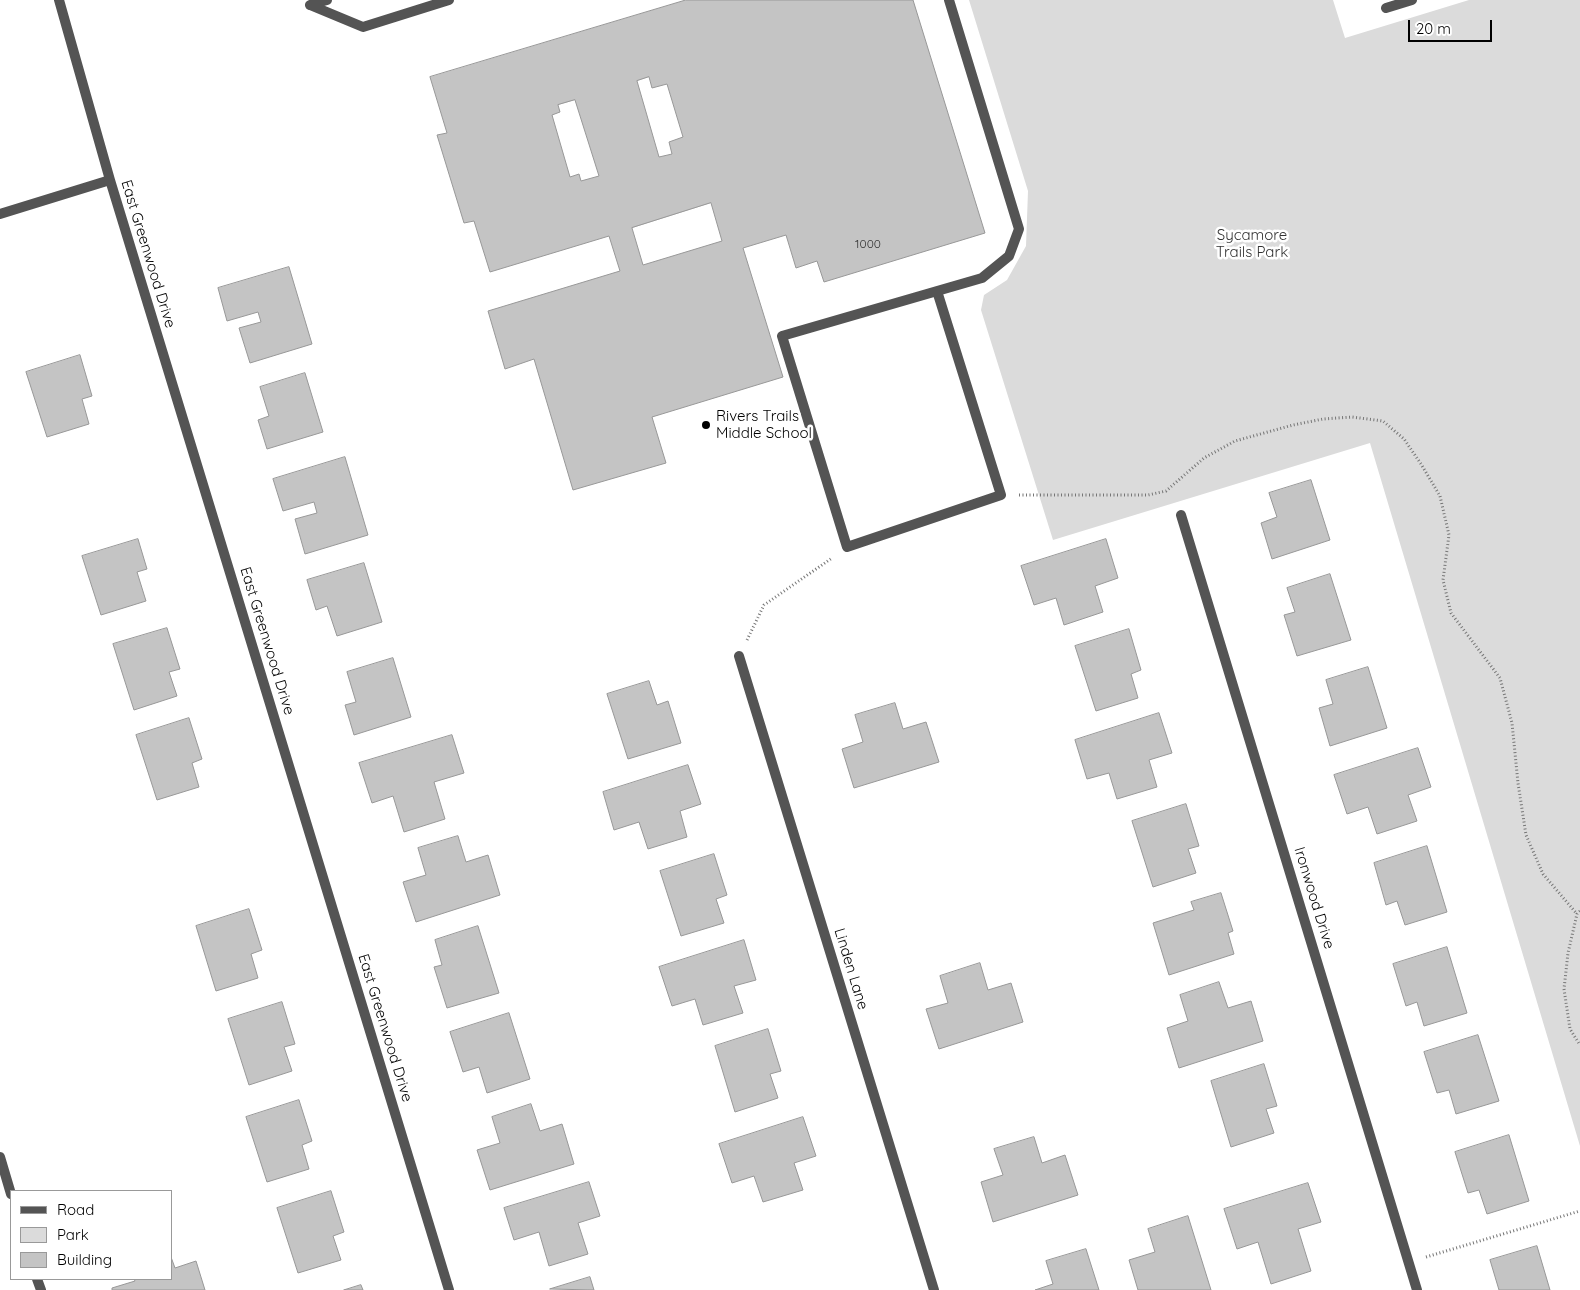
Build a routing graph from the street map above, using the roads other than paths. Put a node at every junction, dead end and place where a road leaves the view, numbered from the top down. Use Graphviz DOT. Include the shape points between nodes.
graph roads {
  1 [pos="59,0"];
  2 [pos="326,0"];
  3 [pos="449,0"];
  4 [pos="949,0"];
  5 [pos="1412,0"];
  6 [pos="309,3"];
  7 [pos="1386,8"];
  8 [pos="110,180"];
  9 [pos="0,214"];
  10 [pos="938,291"];
  11 [pos="1181,515"];
  12 [pos="739,656"];
  13 [pos="0,1157"];
  14 [pos="10,1191"];
  15 [pos="449,1290"];
  16 [pos="934,1290"];
  17 [pos="1417,1290"];
  1 -- 8 [label="street, East Greenwood Drive"];
  2 -- 6 [label="street"];
  3 -- 6 [label="street" via="363,27"];
  4 -- 10 [label="street" via="1018,229 1009,256 982,278"];
  5 -- 7 [label="street"];
  8 -- 9 [label="street"];
  8 -- 15 [label="street, East Greenwood Drive"];
  10 -- 10 [label="street" via="782,336 848,547 1001,495"];
  11 -- 17 [label="street, Ironwood Drive"];
  12 -- 16 [label="street, Linden Lane"];
  13 -- 14 [label="street"];
}
